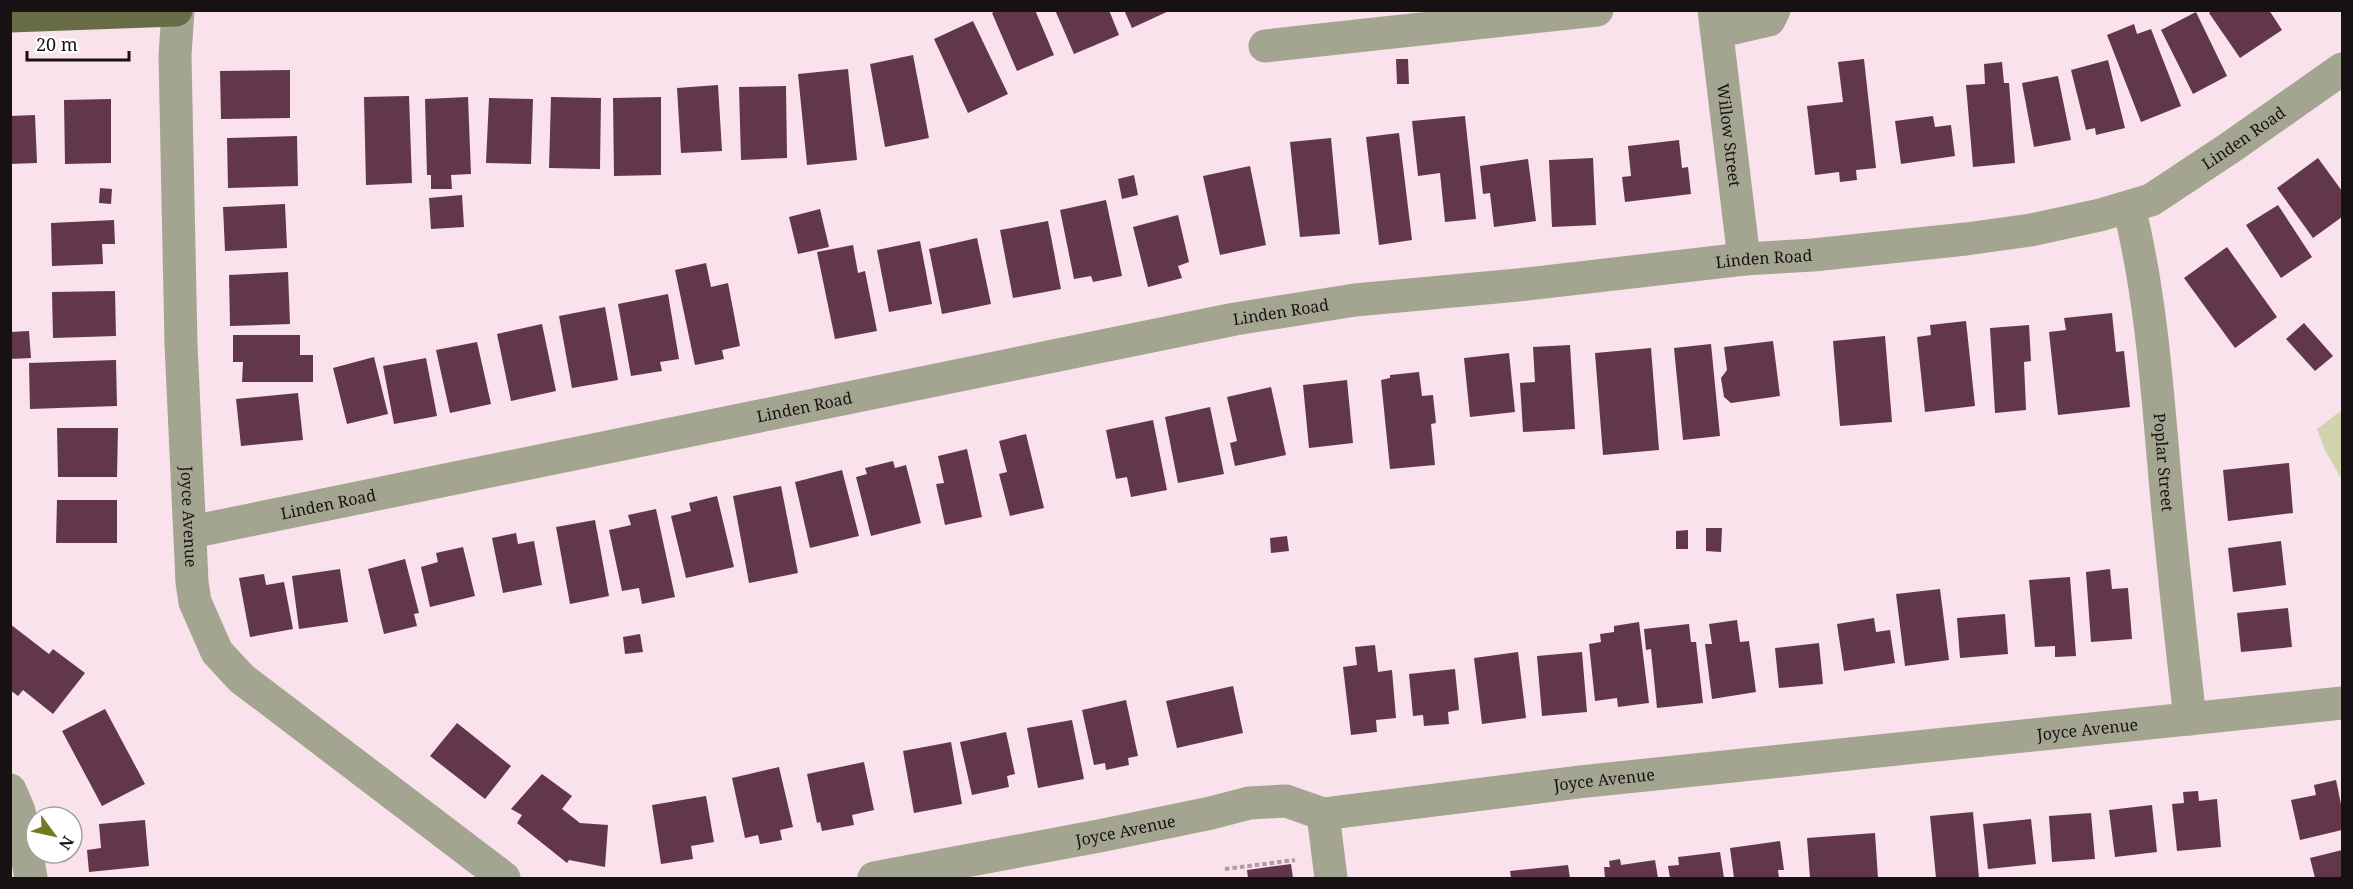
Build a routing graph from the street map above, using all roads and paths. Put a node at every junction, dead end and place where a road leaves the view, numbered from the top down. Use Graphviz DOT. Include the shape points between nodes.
graph roads {
  1 [pos="177,10"];
  2 [pos="1597,10"];
  3 [pos="1774,10"];
  4 [pos="10,16"];
  5 [pos="1716,21"];
  6 [pos="1265,46"];
  7 [pos="2343,69"];
  8 [pos="2129,207"];
  9 [pos="1744,259"];
  10 [pos="191,532"];
  11 [pos="2343,703"];
  12 [pos="2190,719"];
  13 [pos="10,790"];
  14 [pos="1323,814"];
  15 [pos="1225,869"];
  16 [pos="1297,869"];
  17 [pos="31,879"];
  18 [pos="504,879"];
  19 [pos="873,879"];
  20 [pos="1331,879"];
  1 -- 4 [label="main road"];
  1 -- 10 [label="street, Joyce Avenue" via="181,344"];
  2 -- 6 [label="street"];
  3 -- 5 [label="street" via="1769,20"];
  5 -- 9 [label="street, Willow Street"];
  7 -- 8 [label="street, Linden Road" via="2151,200"];
  8 -- 9 [label="street, Linden Road" via="2031,230 1966,239"];
  8 -- 12 [label="street, Poplar Street" via="2141,257 2156,370"];
  9 -- 10 [label="street, Linden Road" via="1355,300 1235,319"];
  10 -- 18 [label="street, Joyce Avenue" via="195,602 217,652 241,678"];
  11 -- 12 [label="street, Joyce Avenue"];
  12 -- 14 [label="street, Joyce Avenue" via="1579,782"];
  13 -- 17 [label="street" via="18,810"];
  14 -- 19 [label="street, Joyce Avenue" via="1286,801 1250,803"];
  14 -- 20 [label="street"];
  15 -- 16 [label="path" via="1295,860"];
}
